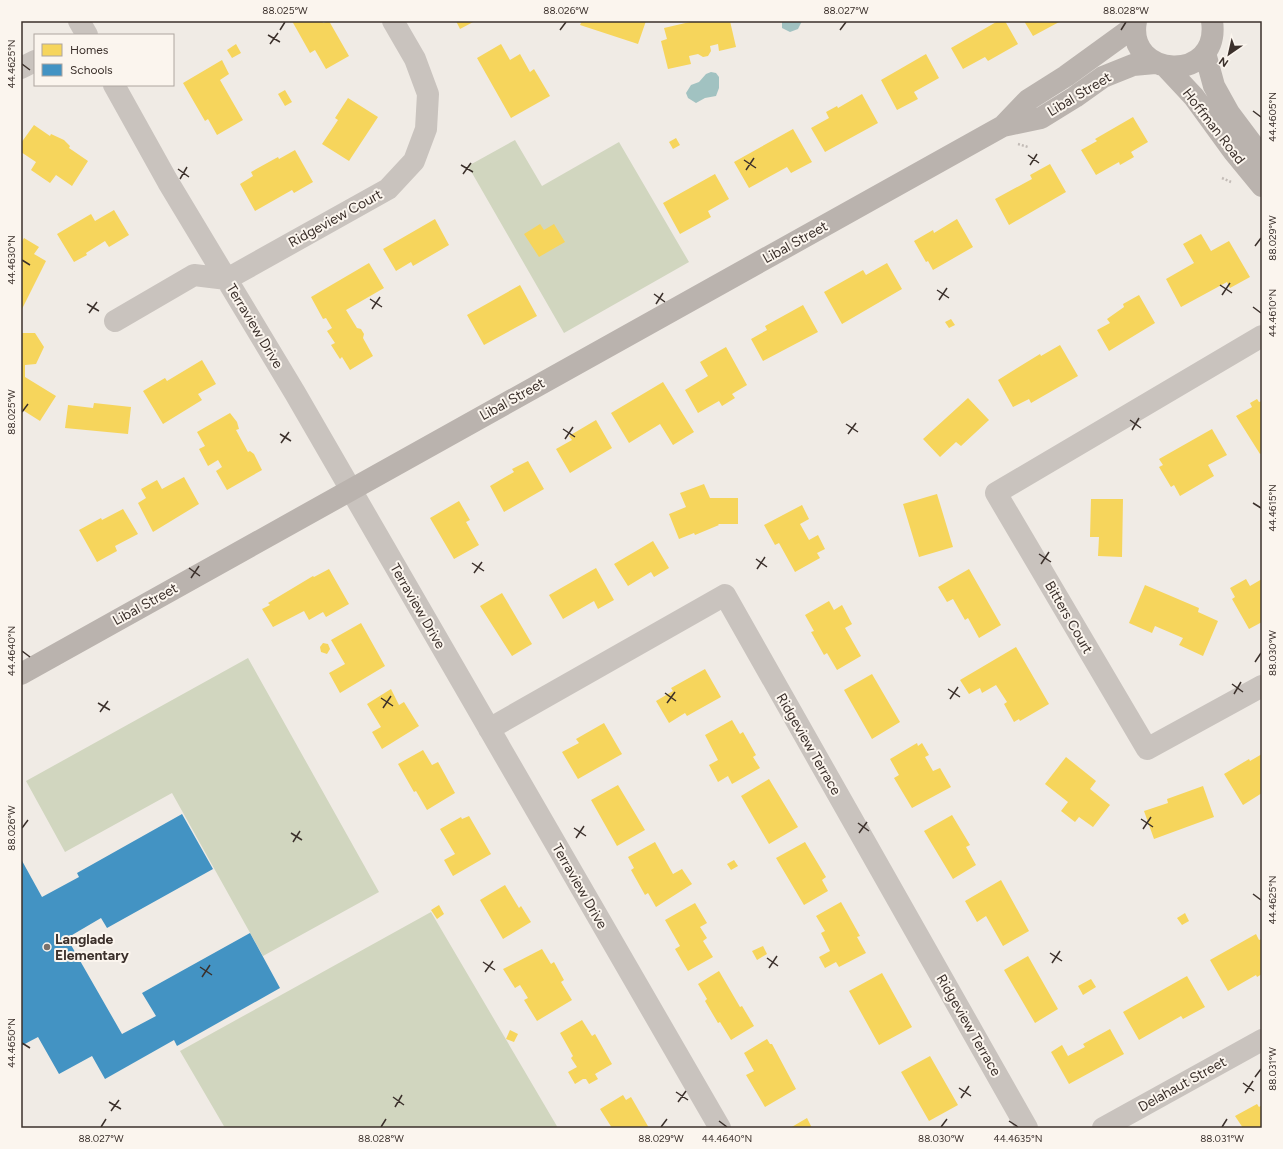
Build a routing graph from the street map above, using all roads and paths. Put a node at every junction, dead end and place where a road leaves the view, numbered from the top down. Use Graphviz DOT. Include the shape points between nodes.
graph roads {
  1 [pos="393,21"];
  2 [pos="1136,23"];
  3 [pos="1217,25"];
  4 [pos="1205,52"];
  5 [pos="34,62"];
  6 [pos="1160,65"];
  7 [pos="21,68"];
  8 [pos="115,86"];
  9 [pos="1003,126"];
  10 [pos="1262,181"];
  11 [pos="1262,186"];
  12 [pos="227,279"];
  13 [pos="115,321"];
  14 [pos="1262,336"];
  15 [pos="350,489"];
  16 [pos="21,674"];
  17 [pos="1262,686"];
  18 [pos="489,729"];
  19 [pos="1262,1040"];
  20 [pos="720,1128"];
  21 [pos="1027,1128"];
  22 [pos="1103,1128"];
  1 -- 12 [label="street, Ridgeview Court" via="415,59 428,94 426,129 414,161 388,189"];
  2 -- 6 [label="street, Hoffman Road" via="1136,37 1140,47 1146,56"];
  2 -- 9 [label="street, Libal Street" via="1066,76 1028,100"];
  3 -- 4 [label="street"];
  4 -- 6 [label="street, Libal Street" via="1187,65 1176,68"];
  4 -- 10 [label="street, Hoffman Road" via="1214,86 1229,113 1253,145"];
  5 -- 7 [label="street"];
  6 -- 9 [label="street, Libal Street" via="1133,65 1102,77 1076,97 1041,118"];
  6 -- 11 [label="street, Hoffman Road" via="1194,97"];
  8 -- 12 [label="street, Terraview Drive" via="168,182"];
  9 -- 15 [label="street, Libal Street"];
  12 -- 13 [label="street" via="194,275"];
  12 -- 15 [label="street, Terraview Drive"];
  14 -- 17 [label="street, Bitters Court" via="996,493 1147,749"];
  15 -- 16 [label="street, Libal Street"];
  15 -- 18 [label="street, Terraview Drive"];
  18 -- 20 [label="street, Terraview Drive"];
  18 -- 21 [label="street, Ridgeview Terrace" via="724,595"];
  19 -- 22 [label="street, Delahaut Street"];
}
